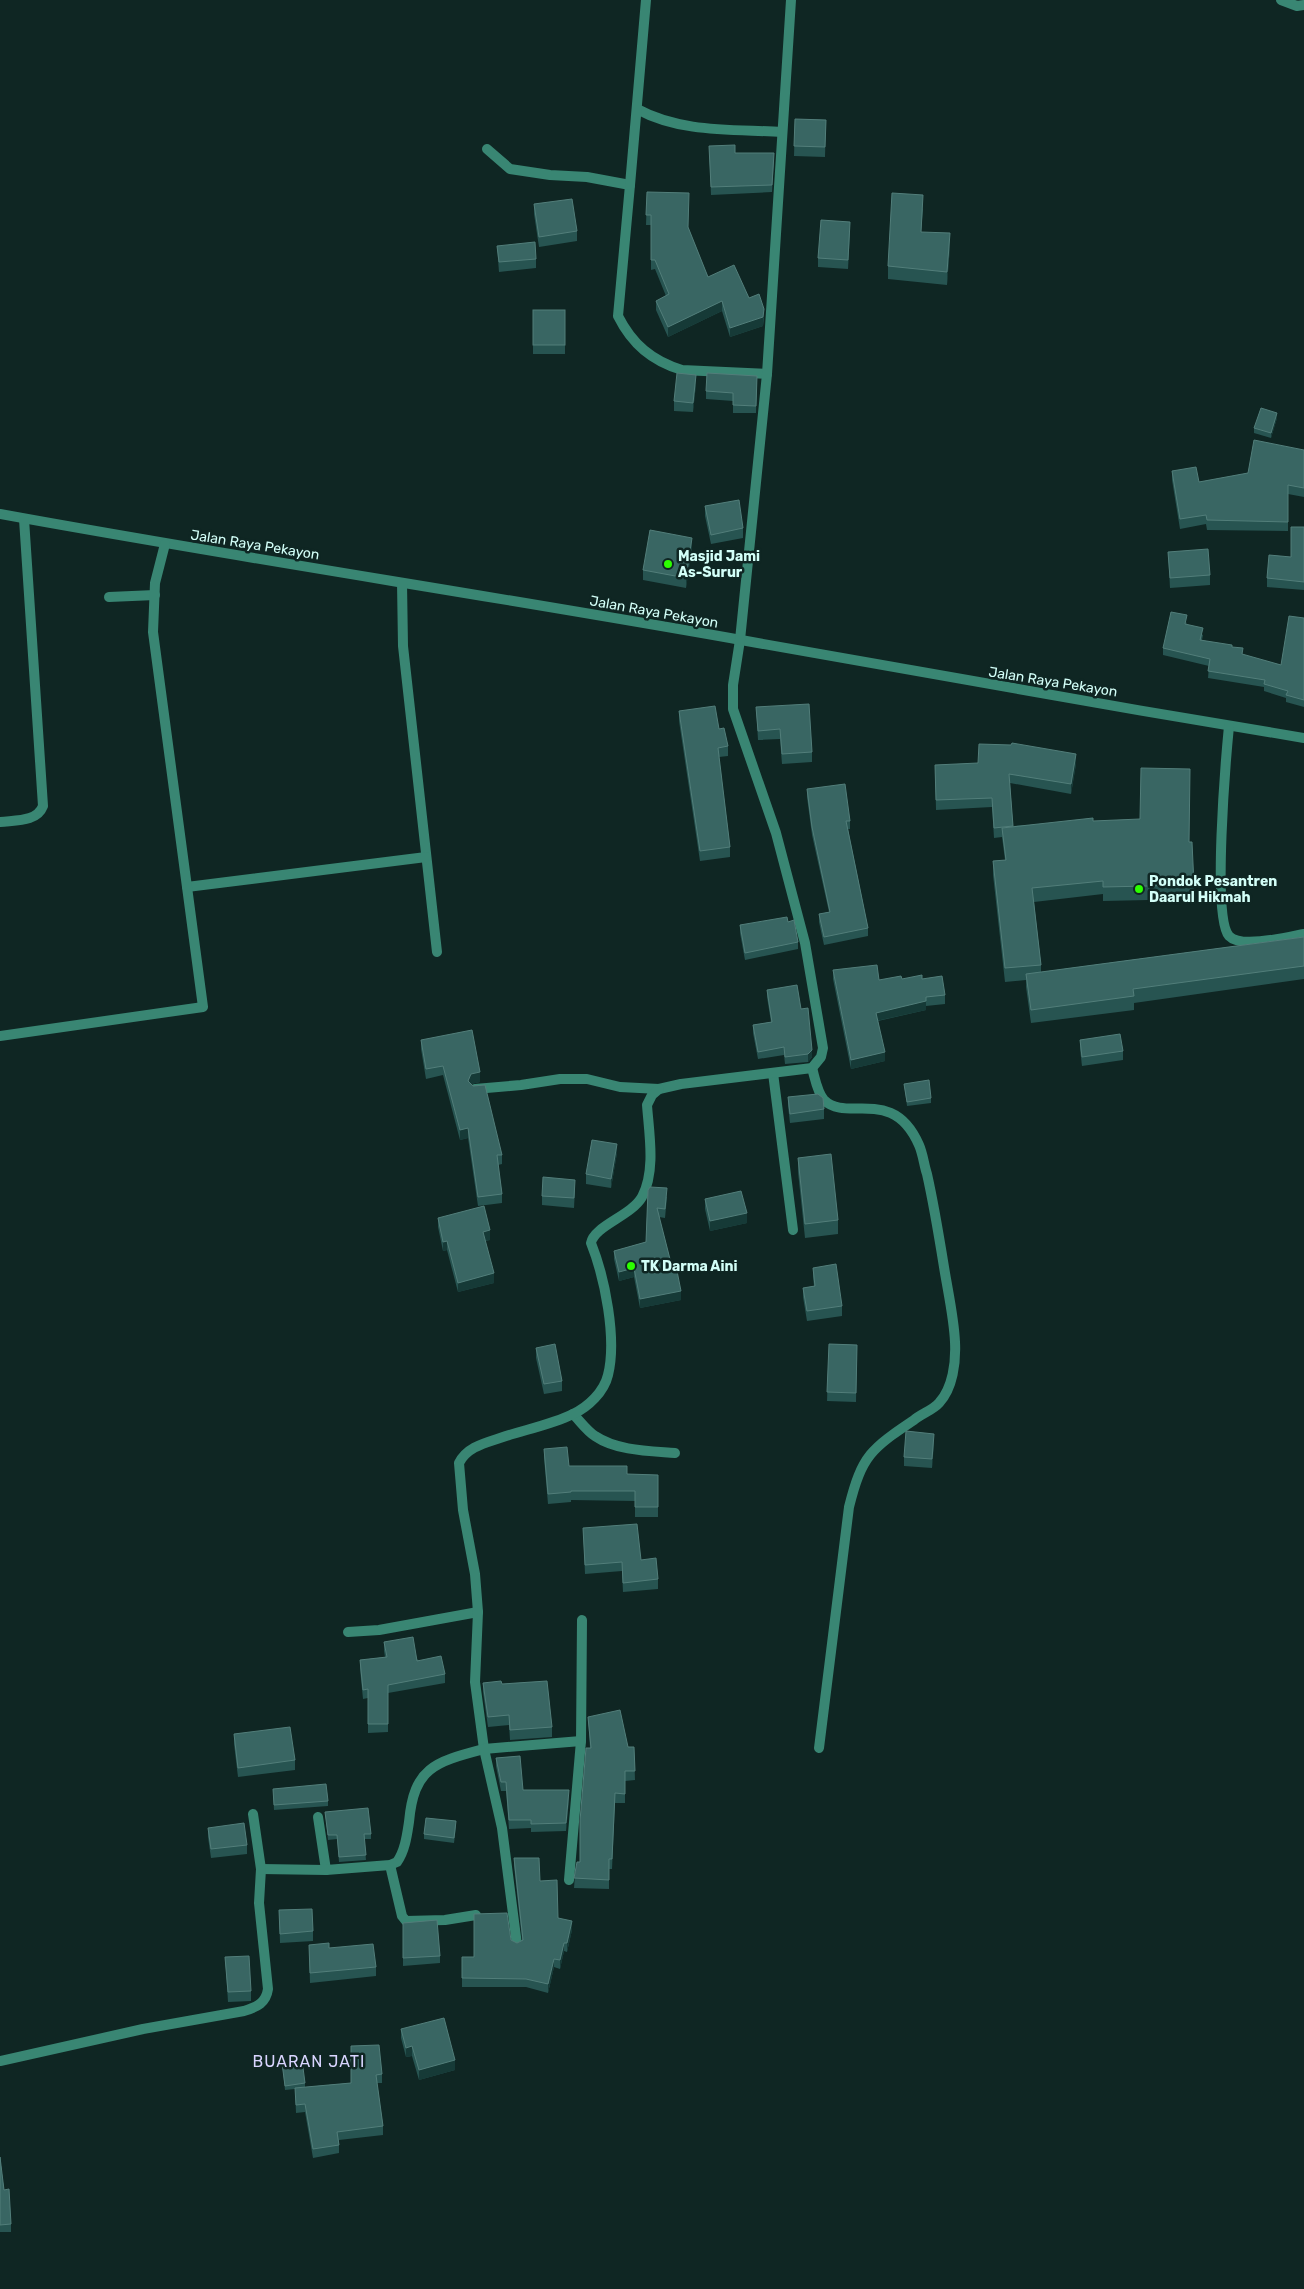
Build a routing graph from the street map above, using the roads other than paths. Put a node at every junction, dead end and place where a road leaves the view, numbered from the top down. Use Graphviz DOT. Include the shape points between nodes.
graph roads {
  1 [pos="646,0"];
  2 [pos="791,0"];
  3 [pos="1281,0"];
  4 [pos="1304,5"];
  5 [pos="637,109"];
  6 [pos="782,132"];
  7 [pos="487,149"];
  8 [pos="630,185"];
  9 [pos="767,374"];
  10 [pos="0,514"];
  11 [pos="24,519"];
  12 [pos="165,544"];
  13 [pos="402,583"];
  14 [pos="155,595"];
  15 [pos="109,597"];
  16 [pos="740,640"];
  17 [pos="1229,726"];
  18 [pos="1304,738"];
  19 [pos="0,822"];
  20 [pos="426,857"];
  21 [pos="187,887"];
  22 [pos="1304,934"];
  23 [pos="437,952"];
  24 [pos="0,1036"];
  25 [pos="812,1068"];
  26 [pos="773,1073"];
  27 [pos="475,1089"];
  28 [pos="658,1090"];
  29 [pos="793,1230"];
  30 [pos="573,1414"];
  31 [pos="675,1453"];
  32 [pos="478,1612"];
  33 [pos="582,1620"];
  34 [pos="348,1632"];
  35 [pos="581,1741"];
  36 [pos="819,1748"];
  37 [pos="484,1749"];
  38 [pos="253,1814"];
  39 [pos="318,1817"];
  40 [pos="390,1865"];
  41 [pos="261,1869"];
  42 [pos="326,1870"];
  43 [pos="569,1880"];
  44 [pos="476,1915"];
  45 [pos="517,1945"];
  46 [pos="0,2061"];
  1 -- 5 [label="street"];
  2 -- 6 [label="street"];
  3 -- 4 [label="street" via="1291,5"];
  5 -- 6 [label="street" via="654,118 686,127"];
  5 -- 8 [label="street"];
  6 -- 9 [label="street"];
  7 -- 8 [label="street" via="510,169"];
  8 -- 9 [label="street" via="618,316 627,334 637,345 682,370"];
  9 -- 16 [label="street"];
  10 -- 11 [label="street, Jalan Raya Pekayon"];
  11 -- 12 [label="street, Jalan Raya Pekayon"];
  11 -- 19 [label="street" via="43,806 34,818"];
  12 -- 13 [label="street, Jalan Raya Pekayon"];
  12 -- 14 [label="street"];
  13 -- 16 [label="street, Jalan Raya Pekayon"];
  13 -- 20 [label="street" via="404,646"];
  14 -- 15 [label="street"];
  14 -- 21 [label="street" via="153,632"];
  16 -- 17 [label="street, Jalan Raya Pekayon"];
  16 -- 25 [label="street" via="733,708 776,833 805,943 823,1048 821,1057"];
  17 -- 18 [label="street, Jalan Raya Pekayon"];
  17 -- 22 [label="street" via="1221,857 1227,931 1232,938 1246,942"];
  20 -- 21 [label="street"];
  20 -- 23 [label="street"];
  21 -- 24 [label="street" via="203,1007"];
  25 -- 26 [label="street"];
  25 -- 36 [label="street" via="825,1101 844,1107 879,1108 895,1115 908,1126 920,1146 934,1202 955,1342 948,1390 938,1404 880,1443 865,1460 855,1482"];
  26 -- 28 [label="street" via="681,1084"];
  26 -- 29 [label="street"];
  27 -- 28 [label="street" via="587,1079"];
  28 -- 30 [label="street" via="647,1105 649,1171 641,1199 628,1213 592,1238 610,1333 610,1358 603,1387 588,1404"];
  30 -- 31 [label="street" via="595,1436 611,1444"];
  30 -- 32 [label="street" via="478,1446 462,1456 459,1463 463,1510 476,1574"];
  32 -- 34 [label="street" via="380,1630"];
  32 -- 37 [label="street" via="475,1682"];
  33 -- 35 [label="street"];
  35 -- 37 [label="street"];
  35 -- 43 [label="street"];
  37 -- 40 [label="street" via="439,1763 417,1784 401,1856"];
  37 -- 45 [label="street" via="502,1828"];
  38 -- 41 [label="street"];
  39 -- 42 [label="street"];
  40 -- 42 [label="street"];
  40 -- 44 [label="street" via="406,1921"];
  41 -- 42 [label="street"];
  41 -- 46 [label="street" via="259,1903 268,1989 260,2004"];
}
